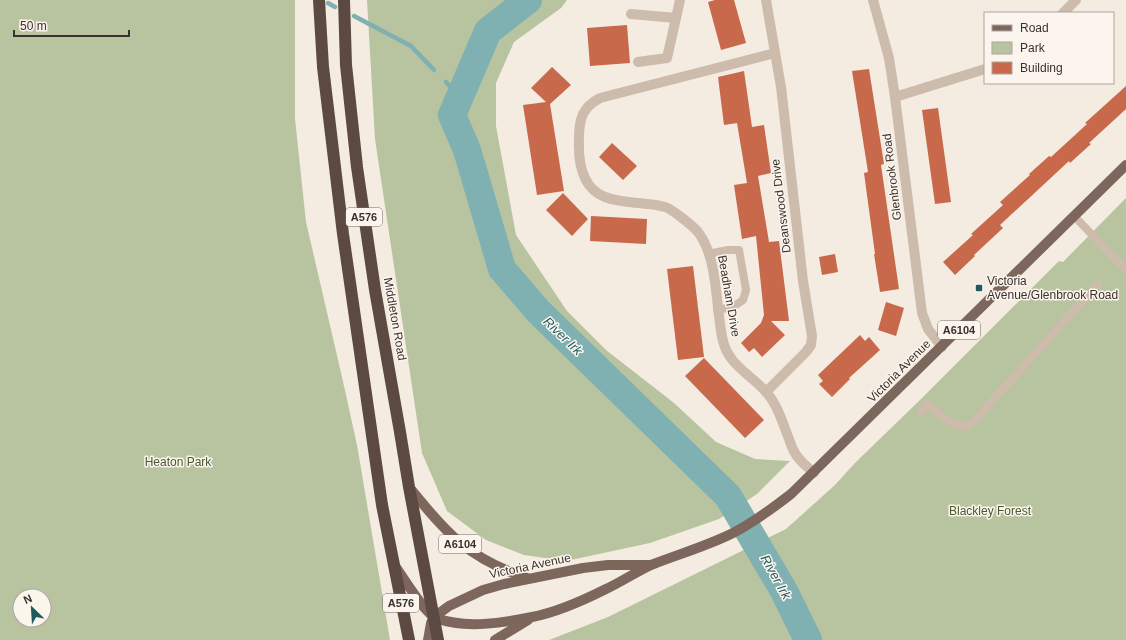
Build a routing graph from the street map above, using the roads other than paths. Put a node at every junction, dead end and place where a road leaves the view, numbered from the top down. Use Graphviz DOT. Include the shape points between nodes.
graph roads {
  1 [pos="319,0"];
  2 [pos="344,0"];
  3 [pos="680,0"];
  4 [pos="766,0"];
  5 [pos="873,0"];
  6 [pos="1076,0"];
  7 [pos="1064,12"];
  8 [pos="631,14"];
  9 [pos="676,18"];
  10 [pos="775,53"];
  11 [pos="638,62"];
  12 [pos="984,69"];
  13 [pos="895,97"];
  14 [pos="1126,165"];
  15 [pos="1074,216"];
  16 [pos="708,254"];
  17 [pos="1124,266"];
  18 [pos="1098,284"];
  19 [pos="717,310"];
  20 [pos="942,347"];
  21 [pos="766,392"];
  22 [pos="922,412"];
  23 [pos="814,473"];
  24 [pos="409,487"];
  25 [pos="651,565"];
  26 [pos="394,566"];
  27 [pos="528,578"];
  28 [pos="434,617"];
  29 [pos="533,617"];
  30 [pos="409,640"];
  31 [pos="428,640"];
  32 [pos="438,640"];
  33 [pos="495,640"];
  1 -- 26 [label="highway, A576" via="323,67 340,212 382,505"];
  2 -- 24 [label="highway, Middleton Road / A576" via="346,65 356,167"];
  3 -- 9 [label="street"];
  4 -- 10 [label="street, Deanswood Drive"];
  5 -- 13 [label="street, Glenbrook Road"];
  6 -- 7 [label="street"];
  8 -- 9 [label="street"];
  9 -- 11 [label="street" via="667,58"];
  10 -- 16 [label="street, Beadham Drive" via="615,93 592,102 583,114 578,157 582,173 589,185 605,197 666,207 698,232"];
  10 -- 21 [label="street, Deanswood Drive" via="812,336 811,345 806,352"];
  12 -- 13 [label="street"];
  13 -- 20 [label="street, Glenbrook Road" via="922,313 928,329"];
  14 -- 15 [label="main road, Victoria Avenue / A6104"];
  15 -- 17 [label="lane"];
  15 -- 20 [label="main road, Victoria Avenue / A6104"];
  16 -- 19 [label="street, Beadham Drive" via="714,278"];
  16 -- 19 [label="lane" via="739,250 746,290 743,300 733,308"];
  18 -- 22 [label="lane" via="976,419 962,427 947,420 926,402"];
  19 -- 21 [label="street, Beadham Drive" via="728,354 741,370"];
  20 -- 23 [label="main road, Victoria Avenue / A6104"];
  21 -- 23 [label="street, Beadham Drive" via="773,402 795,453"];
  23 -- 25 [label="main road, Victoria Avenue / A6104" via="791,494 734,533"];
  24 -- 27 [label="main road, A6104" via="440,525 464,547 493,565"];
  24 -- 28 [label="highway, Middleton Road / A576"];
  25 -- 27 [label="main road, Victoria Avenue / A6104" via="608,564"];
  25 -- 29 [label="main road, Victoria Avenue / A6104" via="605,589"];
  26 -- 28 [label="main road"];
  26 -- 30 [label="highway, A576"];
  27 -- 28 [label="main road, Victoria Avenue / A6104" via="484,590 449,606"];
  28 -- 29 [label="main road, Victoria Avenue / A6104" via="449,622 483,624"];
  28 -- 31 [label="main road"];
  28 -- 32 [label="highway, Middleton Road / A576"];
  29 -- 33 [label="main road, A6104"];
}
